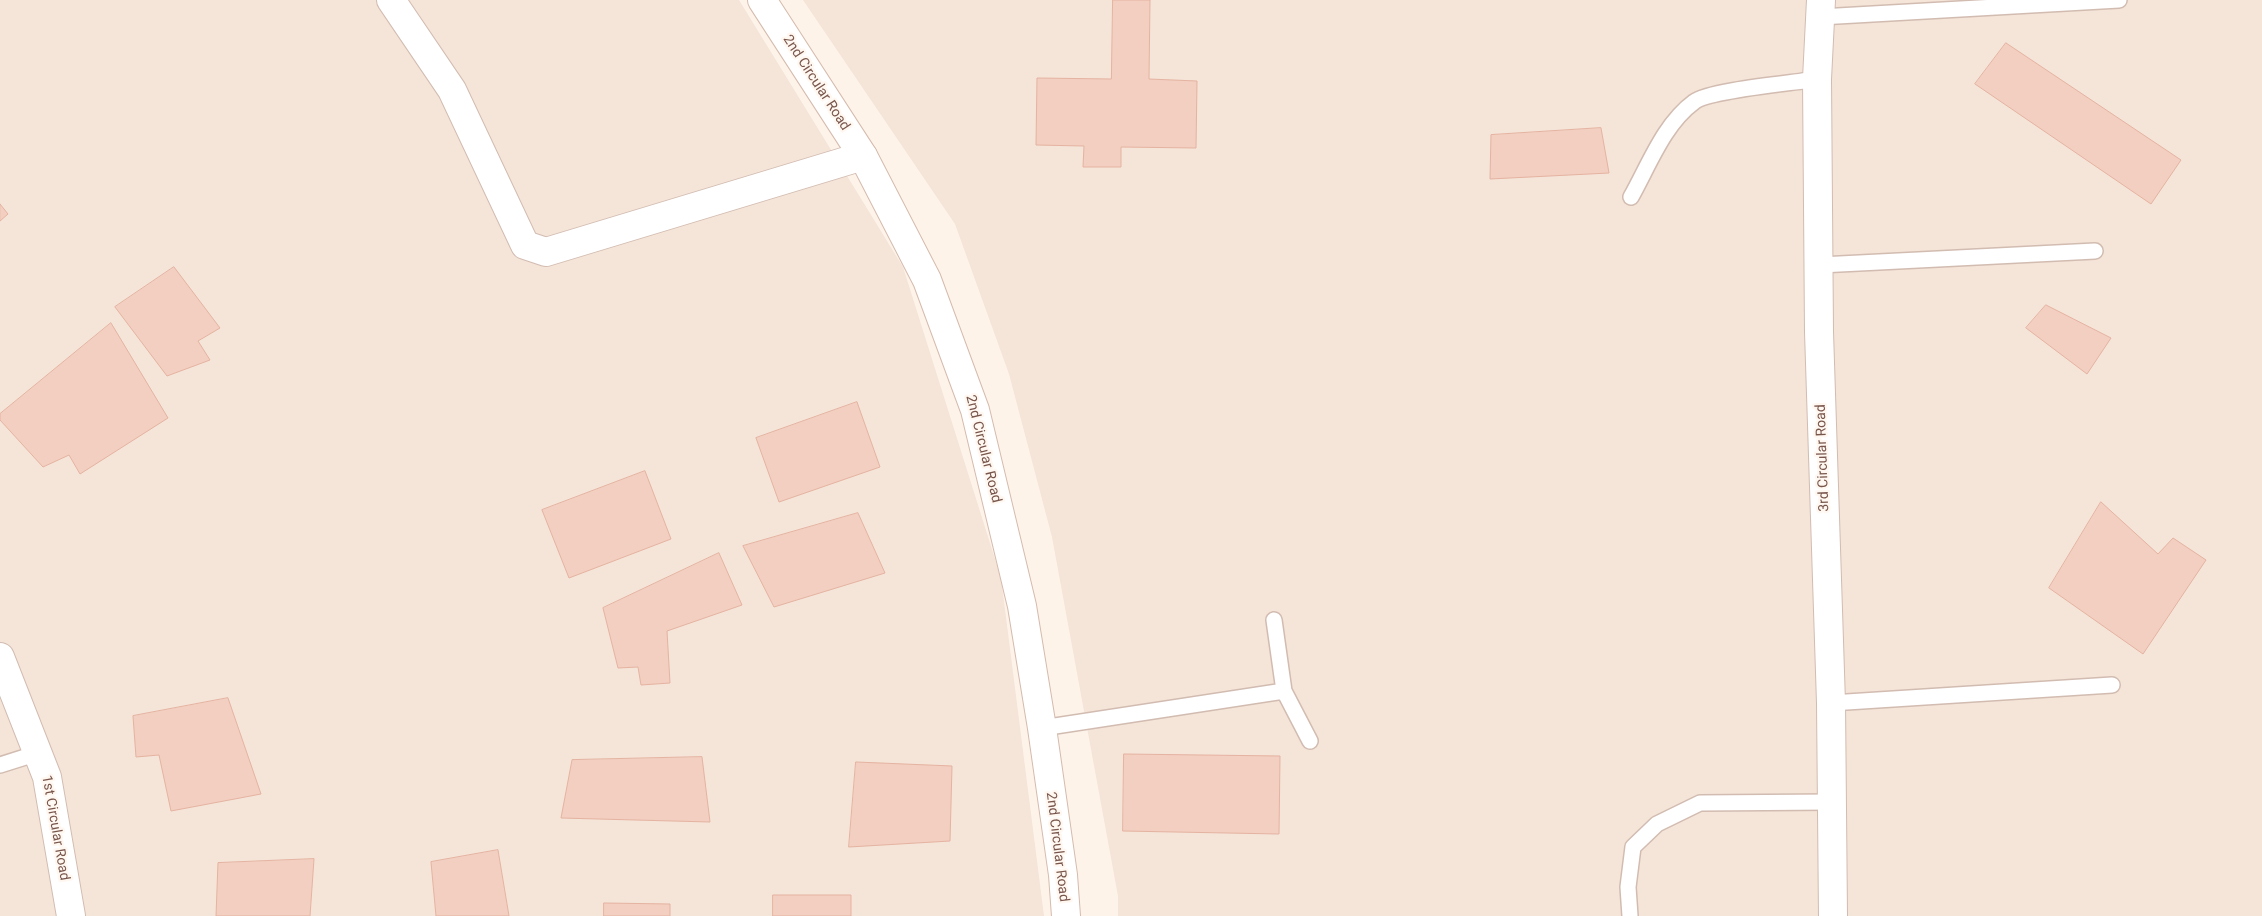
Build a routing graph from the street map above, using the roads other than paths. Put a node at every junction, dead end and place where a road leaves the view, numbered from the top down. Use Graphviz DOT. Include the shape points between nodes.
graph roads {
  1 [pos="391,0"];
  2 [pos="762,0"];
  3 [pos="2119,0"];
  4 [pos="1820,8"];
  5 [pos="1817,80"];
  6 [pos="863,156"];
  7 [pos="1631,197"];
  8 [pos="2095,251"];
  9 [pos="1820,265"];
  10 [pos="1274,620"];
  11 [pos="0,657"];
  12 [pos="2112,685"];
  13 [pos="1284,691"];
  14 [pos="1831,703"];
  15 [pos="1042,728"];
  16 [pos="1310,741"];
  17 [pos="38,753"];
  18 [pos="0,765"];
  19 [pos="1832,802"];
  20 [pos="71,916"];
  21 [pos="1066,916"];
  22 [pos="1630,916"];
  23 [pos="1833,916"];
  1 -- 6 [label="street" via="452,90 525,245 539,250 546,252 560,248"];
  2 -- 6 [label="street, 2nd Circular Road"];
  3 -- 4 [label="lane"];
  4 -- 5 [label="street, 3rd Circular Road"];
  5 -- 7 [label="lane" via="1727,92 1695,101 1672,125"];
  5 -- 9 [label="street, 3rd Circular Road"];
  6 -- 15 [label="street, 2nd Circular Road" via="927,280 975,410 1022,606"];
  8 -- 9 [label="lane"];
  9 -- 14 [label="street, 3rd Circular Road" via="1819,332"];
  10 -- 13 [label="lane"];
  11 -- 17 [label="street, 1st Circular Road"];
  12 -- 14 [label="lane"];
  13 -- 15 [label="lane"];
  13 -- 16 [label="lane"];
  14 -- 19 [label="street, 3rd Circular Road"];
  15 -- 21 [label="street, 2nd Circular Road"];
  17 -- 18 [label="lane"];
  17 -- 20 [label="street, 1st Circular Road" via="47,777"];
  19 -- 22 [label="lane" via="1700,803 1657,824 1633,847 1628,887"];
  19 -- 23 [label="street, 3rd Circular Road"];
}
